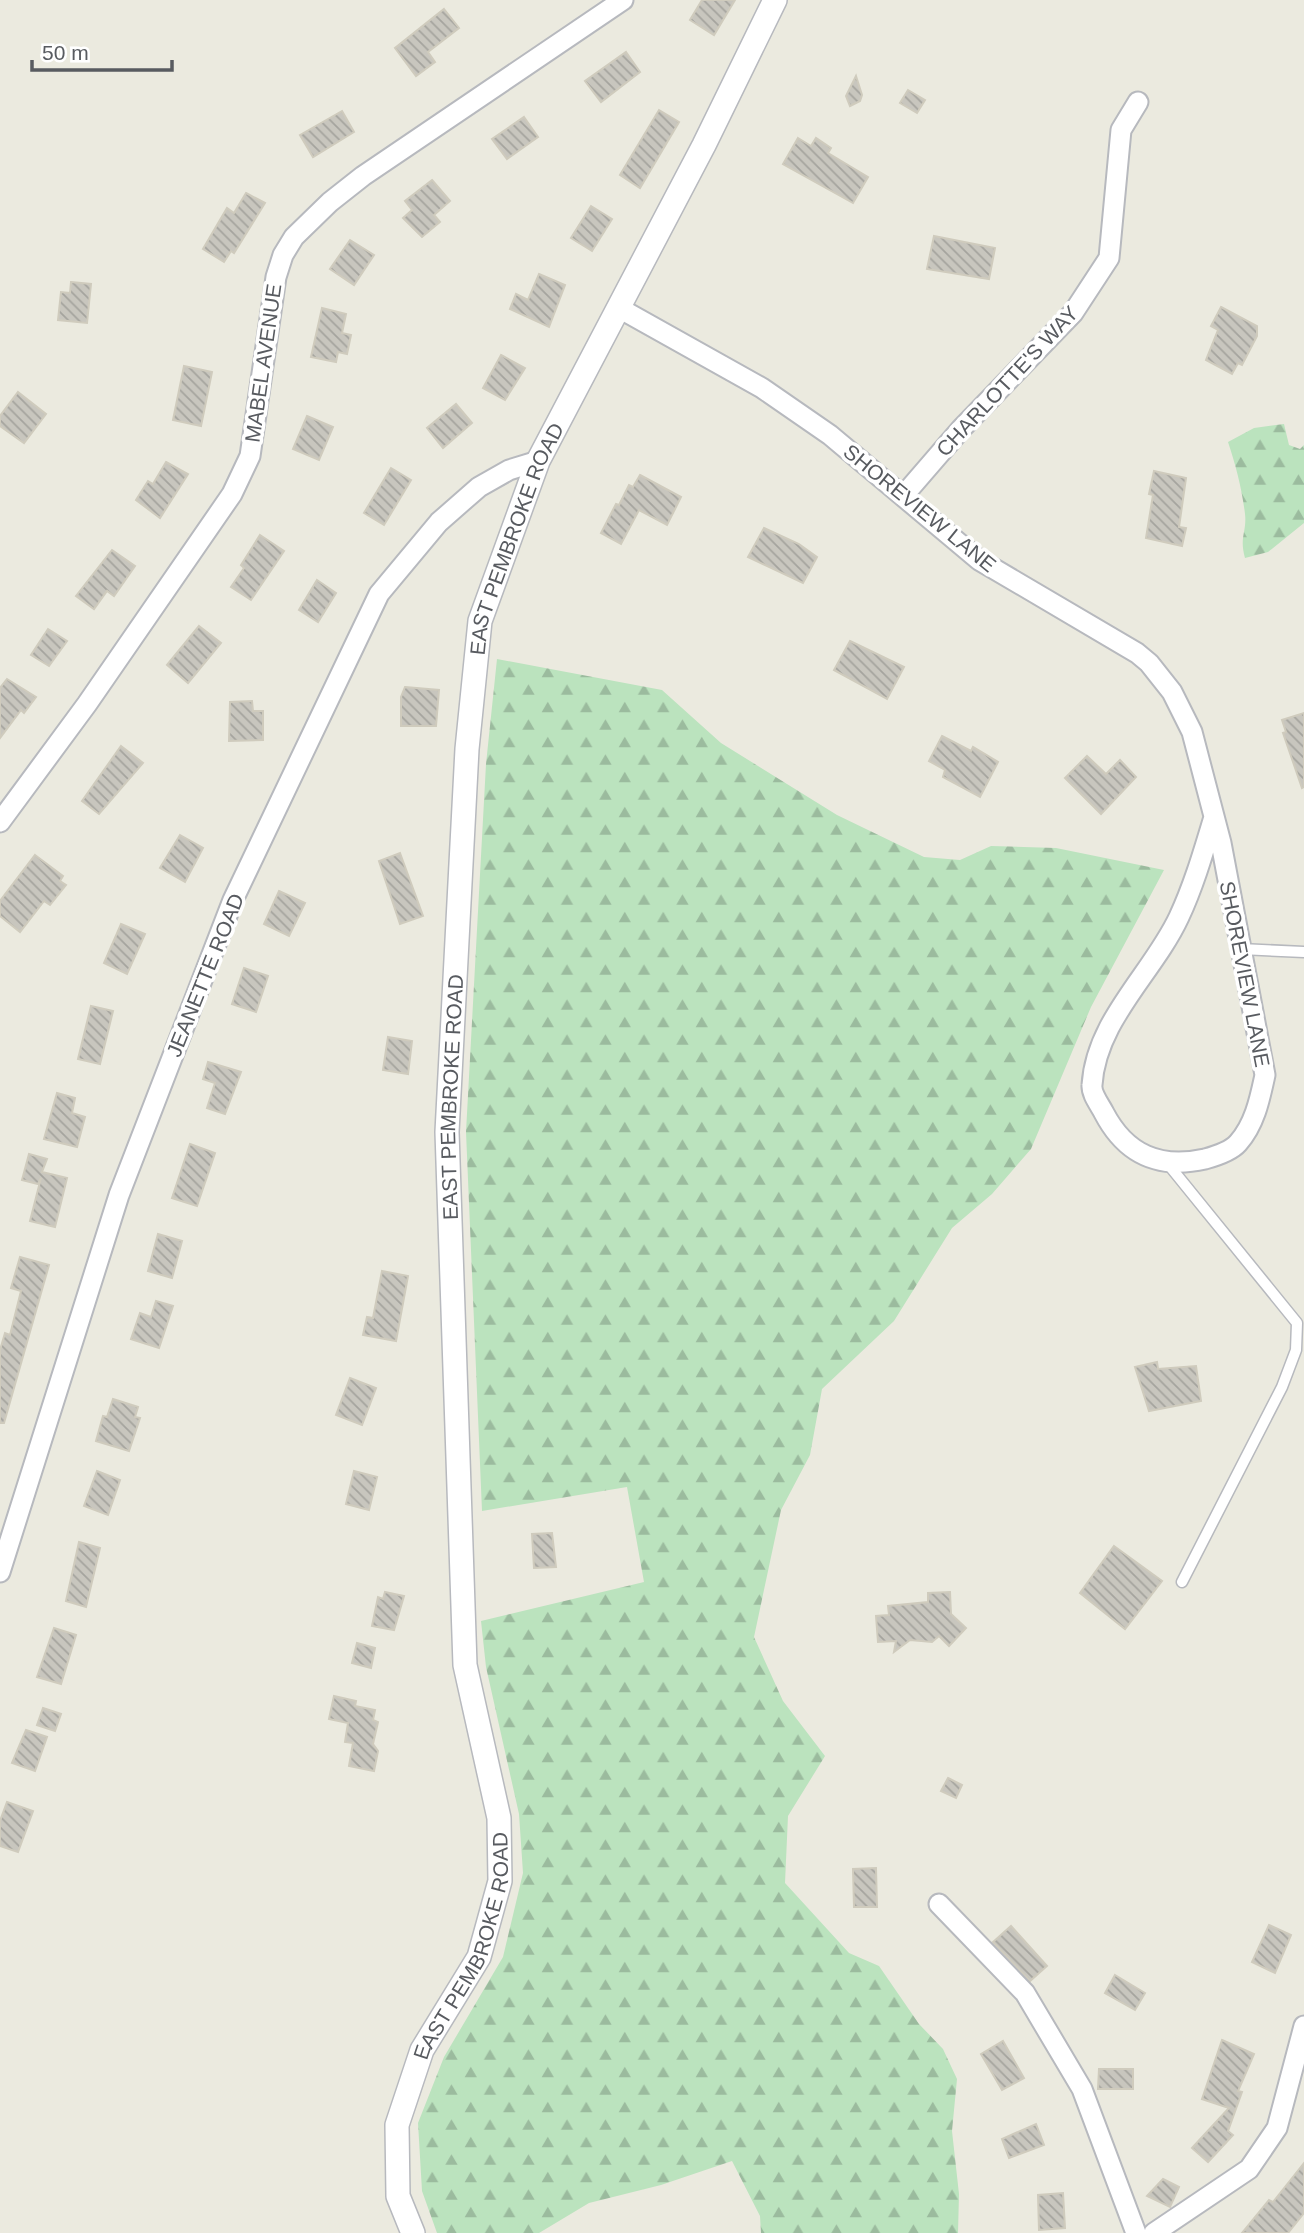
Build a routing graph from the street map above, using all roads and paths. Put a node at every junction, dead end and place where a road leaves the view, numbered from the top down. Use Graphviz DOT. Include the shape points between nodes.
graph roads {
  1 [pos="623,0"];
  2 [pos="775,0"];
  3 [pos="1138,102"];
  4 [pos="619,308"];
  5 [pos="538,461"];
  6 [pos="904,495"];
  7 [pos="1214,817"];
  8 [pos="0,822"];
  9 [pos="1240,949"];
  10 [pos="1304,951"];
  11 [pos="1168,1164"];
  12 [pos="0,1572"];
  13 [pos="1182,1582"];
  14 [pos="939,1904"];
  15 [pos="1304,2026"];
  16 [pos="413,2233"];
  17 [pos="1136,2233"];
  18 [pos="1154,2233"];
  1 -- 8 [label="street, MABEL AVENUE" via="363,176 294,237 275,277 250,456 232,494"];
  2 -- 4 [label="street, EAST PEMBROKE ROAD"];
  3 -- 6 [label="street, CHARLOTTE'S WAY" via="1121,130 1109,258 1073,313"];
  4 -- 5 [label="street, EAST PEMBROKE ROAD"];
  4 -- 6 [label="street, SHOREVIEW LANE" via="762,388"];
  5 -- 12 [label="street, JEANETTE ROAD" via="479,487 439,522 373,606 233,901 129,1169"];
  5 -- 16 [label="street, EAST PEMBROKE ROAD" via="480,621 467,749 447,1132 465,1665 499,1818 499,1881 480,1957 422,2050 397,2125 398,2196"];
  6 -- 7 [label="street, SHOREVIEW LANE" via="979,560 1149,663 1172,692 1192,732"];
  7 -- 9 [label="street, SHOREVIEW LANE"];
  7 -- 11 [label="street, SHOREVIEW LANE" via="1178,919 1103,1042 1091,1088 1113,1129 1136,1152"];
  9 -- 10 [label="lane"];
  9 -- 11 [label="street, SHOREVIEW LANE" via="1265,1075 1257,1111 1238,1144 1215,1156"];
  11 -- 13 [label="lane" via="1297,1323 1296,1350 1282,1387"];
  14 -- 17 [label="street" via="1025,1993 1082,2089"];
  15 -- 18 [label="street" via="1277,2129 1249,2169"];
}
